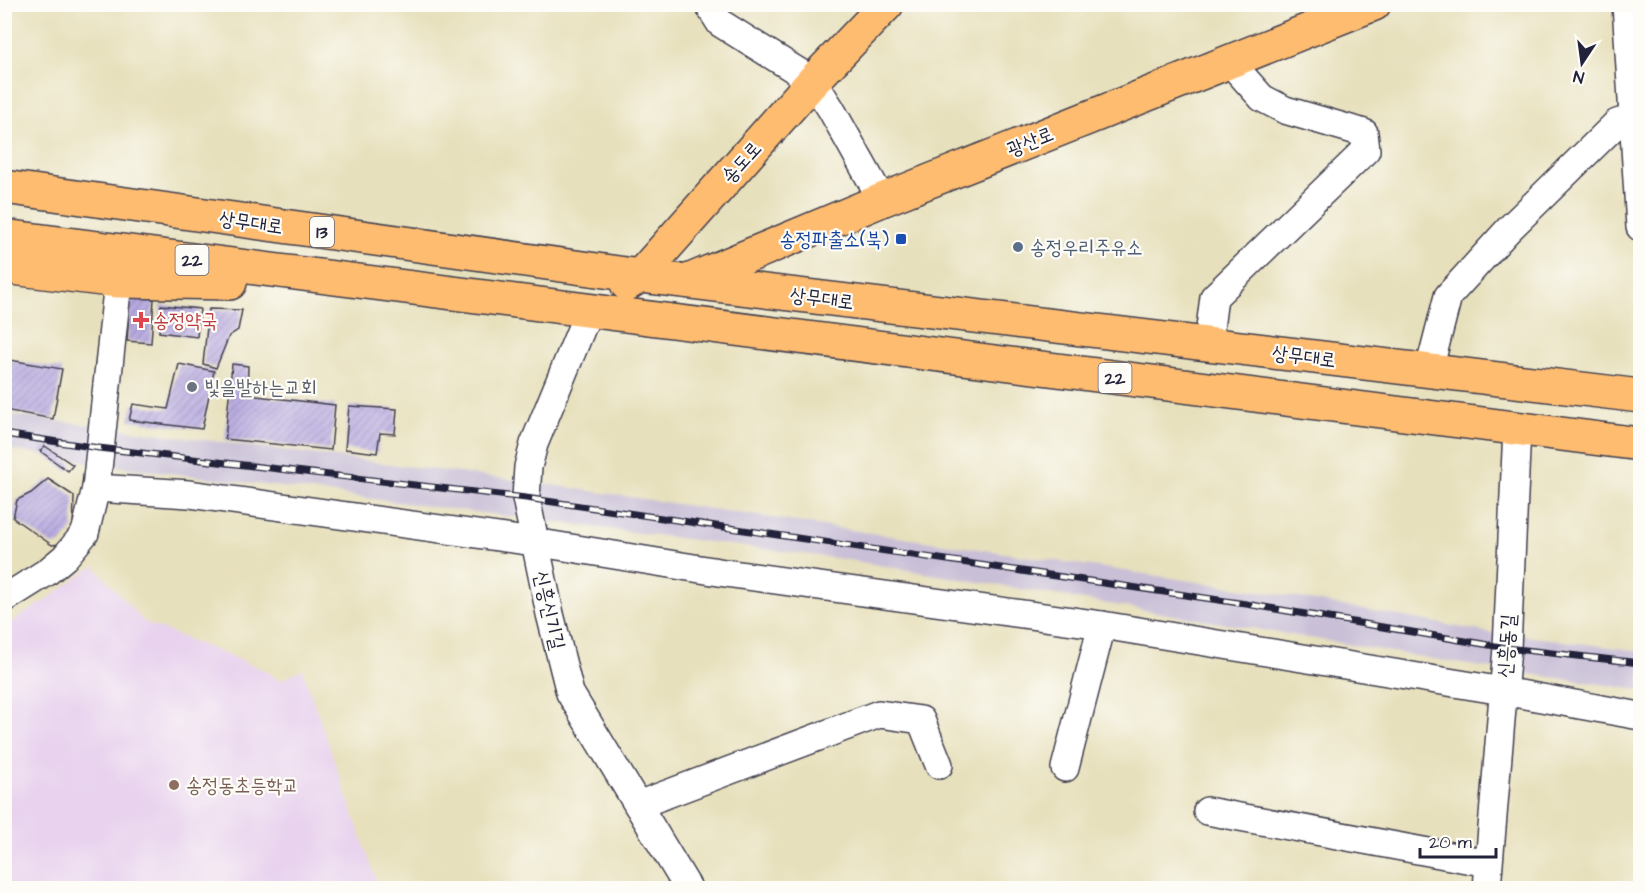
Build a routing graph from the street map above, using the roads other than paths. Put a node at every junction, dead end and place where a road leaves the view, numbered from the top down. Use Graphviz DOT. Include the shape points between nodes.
graph roads {
  1 [pos="708,4"];
  2 [pos="886,4"];
  3 [pos="1374,4"];
  4 [pos="1626,4"];
  5 [pos="1229,61"];
  6 [pos="813,81"];
  7 [pos="1633,118"];
  8 [pos="4,187"];
  9 [pos="882,200"];
  10 [pos="1641,227"];
  11 [pos="4,236"];
  12 [pos="4,267"];
  13 [pos="640,276"];
  14 [pos="118,281"];
  15 [pos="687,281"];
  16 [pos="379,285"];
  17 [pos="589,310"];
  18 [pos="1208,344"];
  19 [pos="1430,370"];
  20 [pos="1641,396"];
  21 [pos="1517,429"];
  22 [pos="1641,444"];
  23 [pos="96,488"];
  24 [pos="534,542"];
  25 [pos="4,598"];
  26 [pos="1102,625"];
  27 [pos="1503,691"];
  28 [pos="1641,716"];
  29 [pos="939,765"];
  30 [pos="1065,768"];
  31 [pos="638,805"];
  32 [pos="1207,811"];
  33 [pos="1488,876"];
  34 [pos="688,888"];
  1 -- 6 [label="street" via="720,23"];
  2 -- 6 [label="main road, 송도로"];
  3 -- 5 [label="main road, 광산로"];
  4 -- 7 [label="street"];
  5 -- 9 [label="main road, 광산로"];
  5 -- 18 [label="street" via="1262,98 1285,110 1364,133 1366,150 1214,297"];
  6 -- 9 [label="street"];
  6 -- 13 [label="main road, 송도로"];
  7 -- 10 [label="street"];
  7 -- 19 [label="street" via="1617,123 1509,229 1448,296"];
  8 -- 13 [label="main road, 상무대로 / 13"];
  9 -- 15 [label="main road, 광산로"];
  11 -- 16 [label="main road, 22"];
  12 -- 14 [label="main road"];
  13 -- 15 [label="main road, 상무대로 / 22"];
  13 -- 17 [label="main road, 송도로"];
  14 -- 16 [label="main road"];
  14 -- 23 [label="street"];
  15 -- 18 [label="main road, 상무대로 / 22"];
  16 -- 17 [label="main road, 22"];
  17 -- 21 [label="main road, 22"];
  17 -- 24 [label="street, 신흥신기길" via="528,467 526,498"];
  18 -- 19 [label="main road, 상무대로 / 22"];
  19 -- 20 [label="main road, 상무대로 / 22"];
  21 -- 22 [label="main road, 22"];
  21 -- 27 [label="street, 신흥동길"];
  23 -- 24 [label="street" via="189,494"];
  23 -- 25 [label="street" via="85,533 65,557"];
  24 -- 26 [label="street" via="725,573"];
  24 -- 31 [label="street, 신흥신기길" via="570,693"];
  26 -- 27 [label="street"];
  26 -- 30 [label="street"];
  27 -- 28 [label="street"];
  27 -- 33 [label="street, 신흥동길"];
  29 -- 31 [label="street" via="921,720 879,714"];
  31 -- 34 [label="street, 신흥신기길"];
  32 -- 33 [label="street, 신흥동길"];
}
